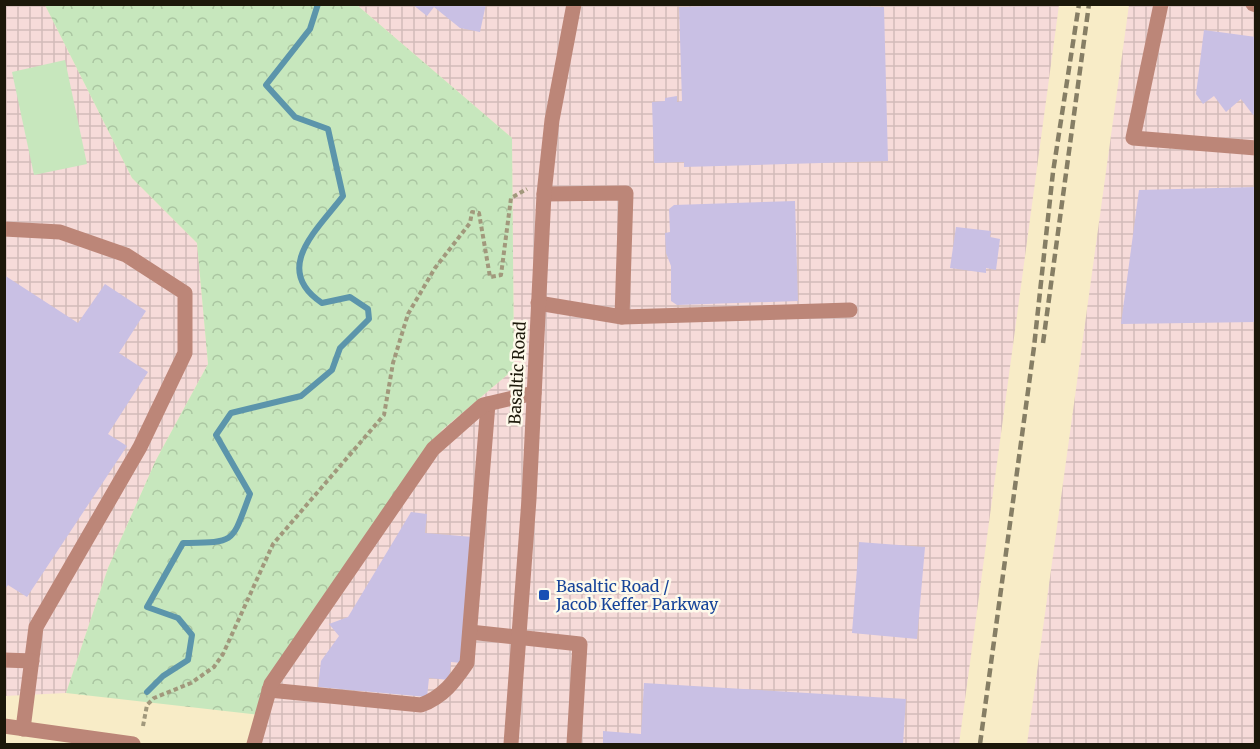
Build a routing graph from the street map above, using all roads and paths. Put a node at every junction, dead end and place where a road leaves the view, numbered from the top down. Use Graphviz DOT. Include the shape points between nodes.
graph roads {
  1 [pos="574,4"];
  2 [pos="1161,4"];
  3 [pos="1256,148"];
  4 [pos="527,189"];
  5 [pos="544,194"];
  6 [pos="4,229"];
  7 [pos="538,303"];
  8 [pos="850,310"];
  9 [pos="622,317"];
  10 [pos="534,393"];
  11 [pos="488,404"];
  12 [pos="470,632"];
  13 [pos="519,637"];
  14 [pos="4,660"];
  15 [pos="32,661"];
  16 [pos="269,690"];
  17 [pos="4,726"];
  18 [pos="142,726"];
  19 [pos="23,729"];
  20 [pos="133,744"];
  21 [pos="254,744"];
  22 [pos="511,744"];
  23 [pos="574,744"];
  1 -- 5 [label="street, Basaltic Road" via="552,120"];
  2 -- 3 [label="street" via="1133,138"];
  4 -- 18 [label="path" via="511,198 501,275 490,276 479,213 472,212 471,223 435,267 408,314 393,363 384,415 273,544 224,654 214,667 183,687 154,698 147,705"];
  5 -- 7 [label="street, Basaltic Road"];
  5 -- 9 [label="street" via="626,193"];
  6 -- 15 [label="street" via="60,232 126,255 184,293 185,353 140,447 36,627"];
  7 -- 9 [label="street"];
  7 -- 10 [label="street, Basaltic Road"];
  8 -- 9 [label="street"];
  10 -- 11 [label="street"];
  10 -- 13 [label="street, Basaltic Road"];
  11 -- 12 [label="street"];
  11 -- 16 [label="street" via="433,449"];
  12 -- 13 [label="street"];
  12 -- 16 [label="street" via="467,663 436,700 421,705"];
  13 -- 22 [label="street, Basaltic Road"];
  13 -- 23 [label="street" via="580,644"];
  14 -- 15 [label="street"];
  15 -- 19 [label="street"];
  16 -- 21 [label="street"];
  17 -- 19 [label="street"];
  19 -- 20 [label="street"];
}
